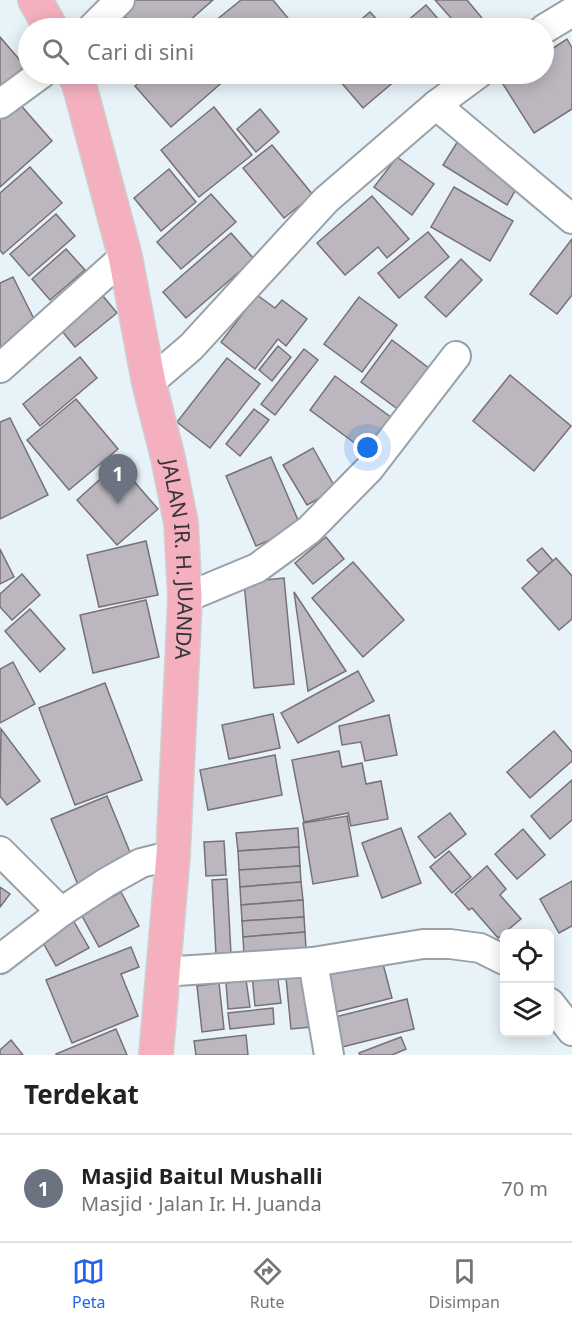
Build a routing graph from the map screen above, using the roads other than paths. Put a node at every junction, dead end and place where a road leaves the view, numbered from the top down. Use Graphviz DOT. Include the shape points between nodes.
graph roads {
  1 [pos="35,0"];
  2 [pos="120,0"];
  3 [pos="572,12"];
  4 [pos="45,18"];
  5 [pos="102,18"];
  6 [pos="554,23"];
  7 [pos="28,84"];
  8 [pos="79,84"];
  9 [pos="464,84"];
  10 [pos="0,105"];
  11 [pos="436,105"];
  12 [pos="565,203"];
  13 [pos="125,256"];
  14 [pos="456,356"];
  15 [pos="0,368"];
  16 [pos="149,383"];
  17 [pos="184,598"];
  18 [pos="0,850"];
  19 [pos="173,855"];
  20 [pos="61,912"];
  21 [pos="500,958"];
  22 [pos="0,959"];
  23 [pos="313,962"];
  24 [pos="162,972"];
  25 [pos="554,1009"];
  26 [pos="572,1031"];
  27 [pos="156,1055"];
  28 [pos="329,1055"];
  1 -- 4 [label="main road"];
  2 -- 5 [label="street"];
  3 -- 6 [label="street"];
  7 -- 10 [label="street"];
  8 -- 13 [label="main road, JALAN IR. H. JUANDA"];
  9 -- 11 [label="street"];
  11 -- 12 [label="street"];
  11 -- 16 [label="street" via="326,200 191,347"];
  13 -- 15 [label="street"];
  13 -- 16 [label="main road, JALAN IR. H. JUANDA"];
  14 -- 17 [label="street" via="369,469 309,530 257,568"];
  16 -- 17 [label="main road, JALAN IR. H. JUANDA" via="181,523"];
  17 -- 19 [label="main road, JALAN IR. H. JUANDA"];
  18 -- 20 [label="street"];
  19 -- 20 [label="street" via="141,863"];
  19 -- 24 [label="main road, JALAN IR. H. JUANDA"];
  20 -- 22 [label="street"];
  21 -- 23 [label="street" via="480,948 423,944"];
  23 -- 24 [label="street"];
  23 -- 28 [label="street"];
  24 -- 27 [label="main road, JALAN IR. H. JUANDA"];
  25 -- 26 [label="street"];
}
